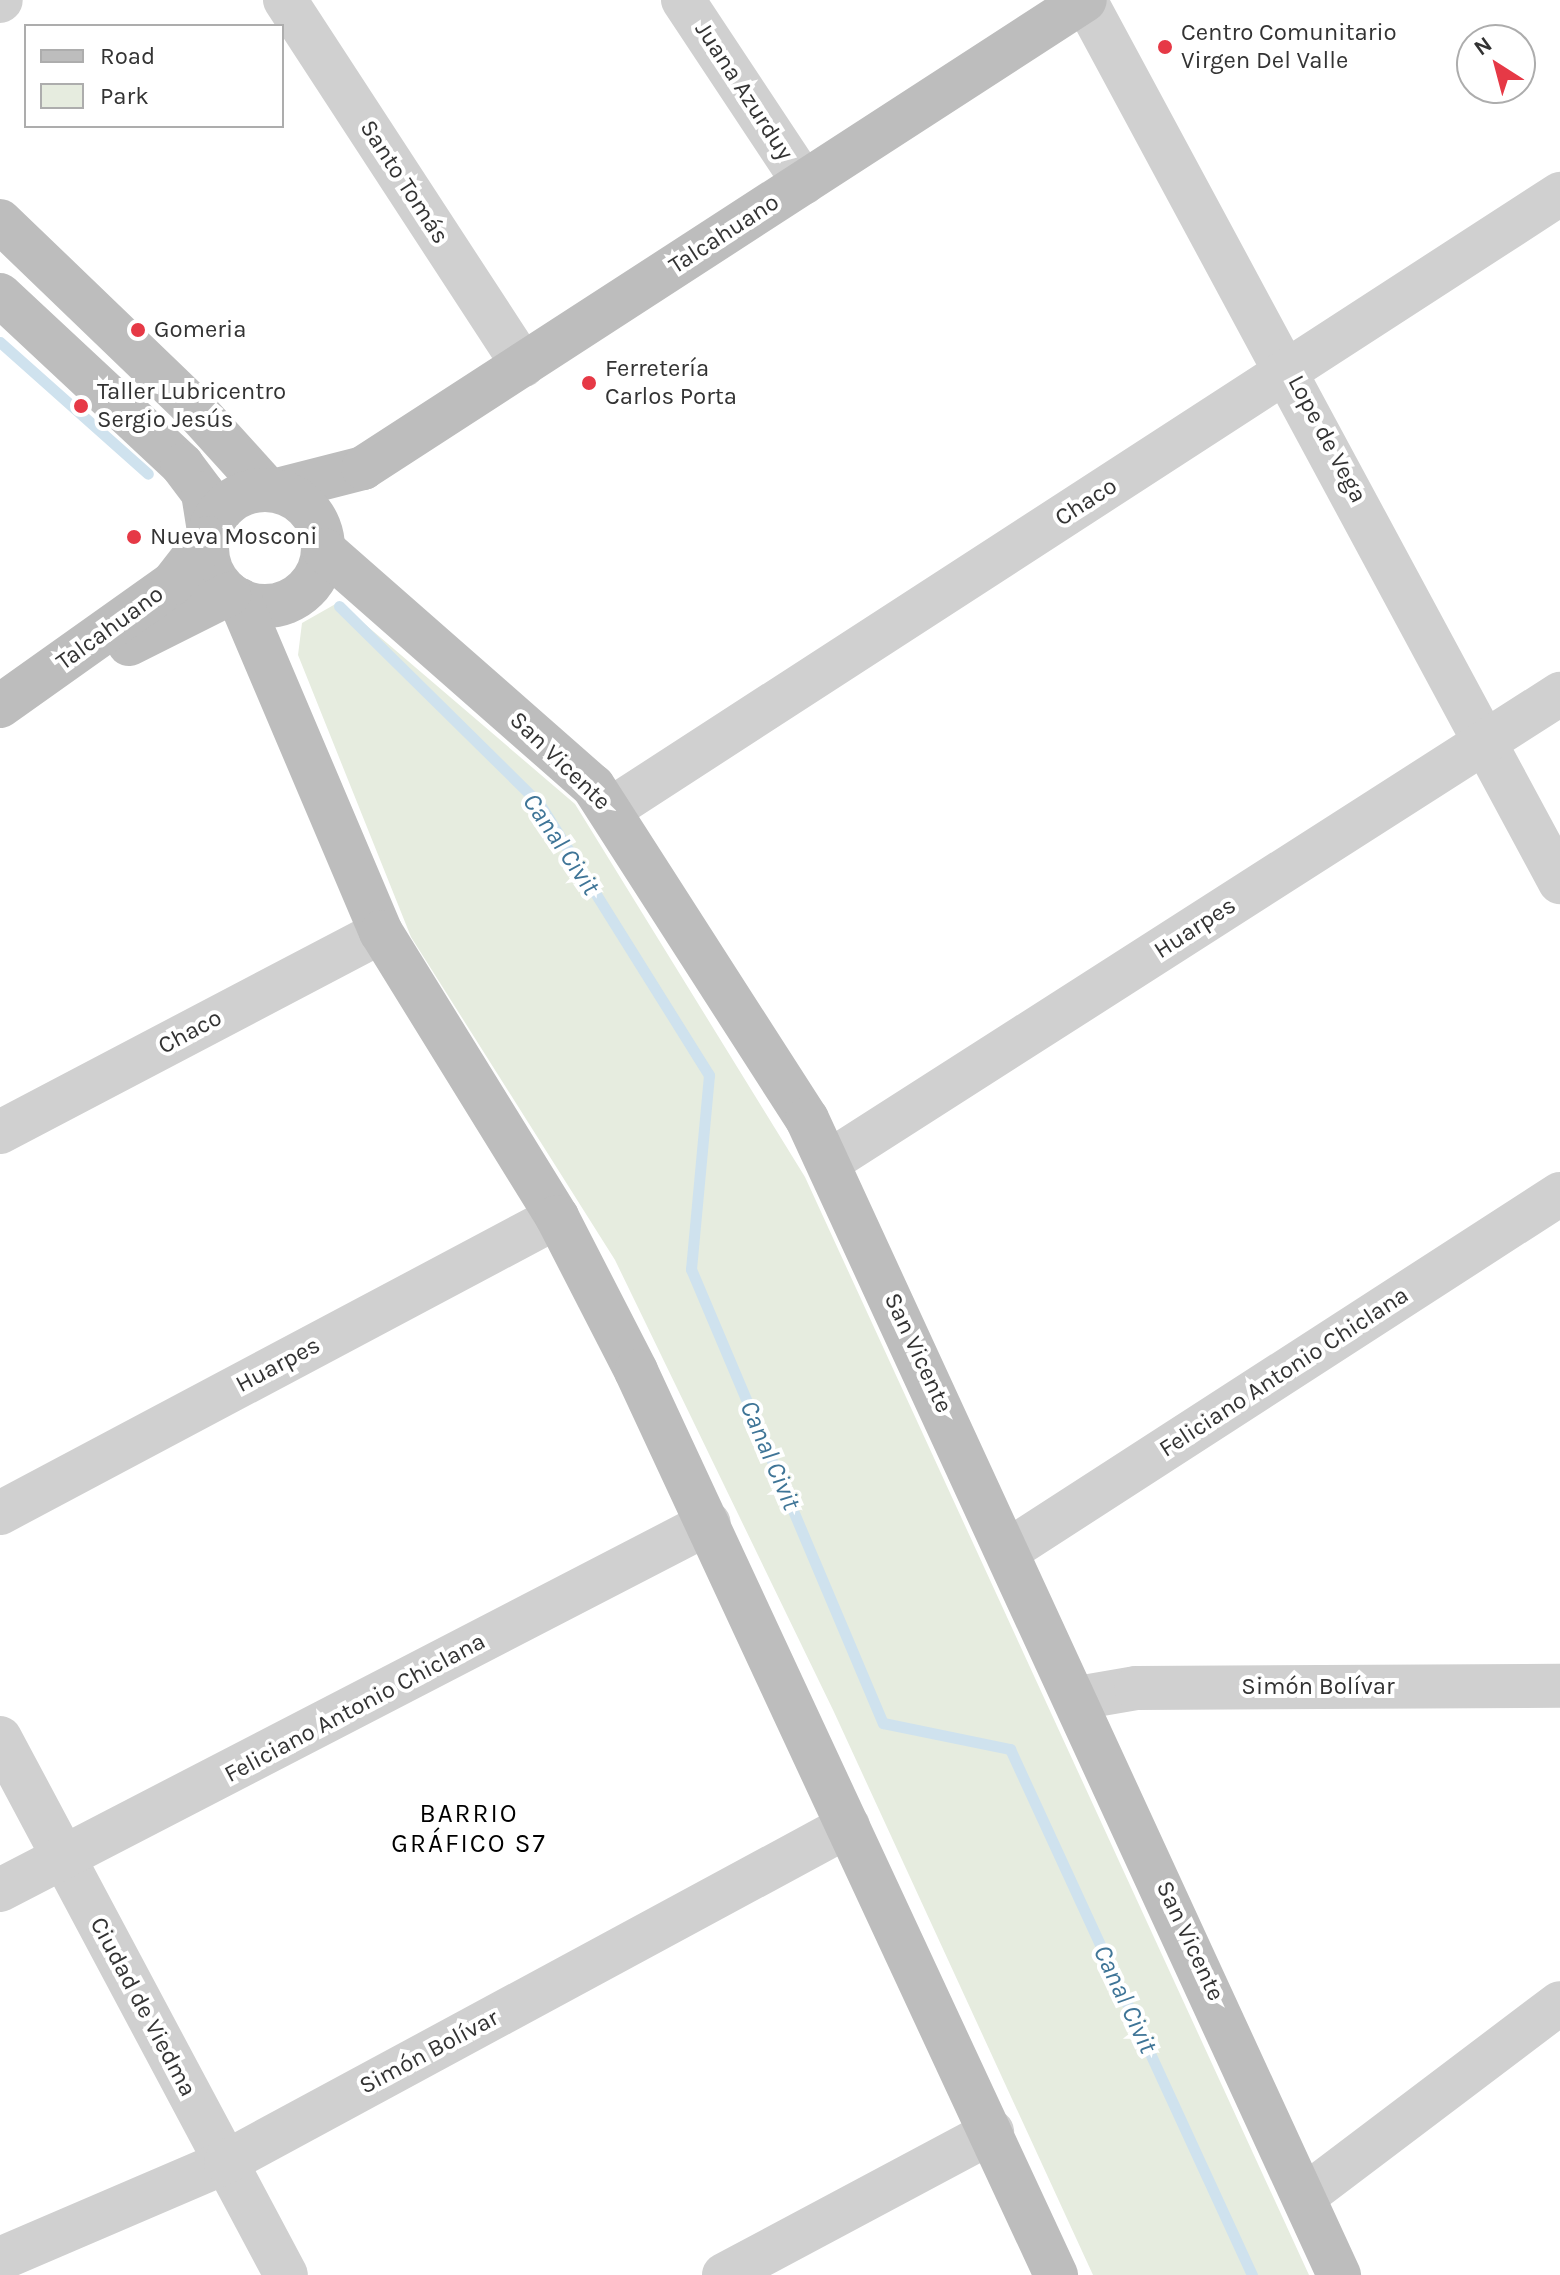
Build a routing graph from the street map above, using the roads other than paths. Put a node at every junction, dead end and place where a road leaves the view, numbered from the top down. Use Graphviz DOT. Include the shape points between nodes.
graph roads {
  1 [pos="285,0"];
  2 [pos="683,0"];
  3 [pos="1085,0"];
  4 [pos="804,183"];
  5 [pos="1560,194"];
  6 [pos="0,221"];
  7 [pos="0,295"];
  8 [pos="523,365"];
  9 [pos="1290,370"];
  10 [pos="363,468"];
  11 [pos="272,490"];
  12 [pos="208,535"];
  13 [pos="324,545"];
  14 [pos="234,597"];
  15 [pos="1560,694"];
  16 [pos="0,706"];
  17 [pos="0,714"];
  18 [pos="1488,741"];
  19 [pos="611,809"];
  20 [pos="1560,882"];
  21 [pos="381,932"];
  22 [pos="0,1132"];
  23 [pos="830,1161"];
  24 [pos="1560,1194"];
  25 [pos="557,1217"];
  26 [pos="0,1513"];
  27 [pos="709,1523"];
  28 [pos="1009,1550"];
  29 [pos="1560,1686"];
  30 [pos="1078,1698"];
  31 [pos="0,1738"];
  32 [pos="848,1826"];
  33 [pos="65,1860"];
  34 [pos="0,1890"];
  35 [pos="1560,2003"];
  36 [pos="992,2132"];
  37 [pos="226,2162"];
  38 [pos="1306,2195"];
  39 [pos="0,2259"];
  40 [pos="286,2275"];
  41 [pos="724,2275"];
  42 [pos="1056,2275"];
  43 [pos="1339,2275"];
  1 -- 8 [label="street, Santo Tomás"];
  2 -- 4 [label="street, Juana Azurduy"];
  3 -- 4 [label="main road, Talcahuano"];
  3 -- 9 [label="street, Lope de Vega"];
  4 -- 8 [label="main road, Talcahuano"];
  5 -- 9 [label="street, Chaco"];
  6 -- 11 [label="main road"];
  7 -- 12 [label="main road" via="182,465 203,493"];
  8 -- 10 [label="main road, Talcahuano"];
  9 -- 18 [label="street, Lope de Vega"];
  9 -- 19 [label="street, Chaco"];
  10 -- 11 [label="main road, Talcahuano"];
  10 -- 13 [label="main road, Talcahuano"];
  11 -- 12 [label="main road" via="231,500"];
  11 -- 13 [label="main road" via="309,509"];
  12 -- 14 [label="main road" via="211,569"];
  12 -- 16 [label="main road, Talcahuano" via="173,583"];
  13 -- 14 [label="main road" via="320,569 295,597 277,605"];
  13 -- 19 [label="main road, San Vicente" via="572,766"];
  14 -- 17 [label="main road, Talcahuano"];
  14 -- 21 [label="main road"];
  15 -- 18 [label="street, Huarpes"];
  18 -- 20 [label="street, Lope de Vega"];
  18 -- 23 [label="street, Huarpes"];
  19 -- 23 [label="main road, San Vicente"];
  21 -- 22 [label="street, Chaco"];
  21 -- 25 [label="main road"];
  23 -- 28 [label="main road, San Vicente"];
  24 -- 28 [label="street, Feliciano Antonio Chiclana"];
  25 -- 26 [label="street, Huarpes"];
  25 -- 27 [label="main road"];
  27 -- 32 [label="main road"];
  27 -- 33 [label="street, Feliciano Antonio Chiclana"];
  28 -- 30 [label="main road, San Vicente"];
  29 -- 30 [label="street, Simón Bolívar" via="1136,1688"];
  30 -- 38 [label="main road, San Vicente"];
  31 -- 33 [label="street, Ciudad de Viedma"];
  32 -- 36 [label="main road"];
  32 -- 37 [label="street, Simón Bolívar"];
  33 -- 34 [label="street, Feliciano Antonio Chiclana"];
  33 -- 37 [label="street, Ciudad de Viedma"];
  35 -- 38 [label="street"];
  36 -- 41 [label="street"];
  36 -- 42 [label="main road"];
  37 -- 39 [label="street, Simón Bolívar"];
  37 -- 40 [label="street, Ciudad de Viedma"];
  38 -- 43 [label="main road, San Vicente"];
}
